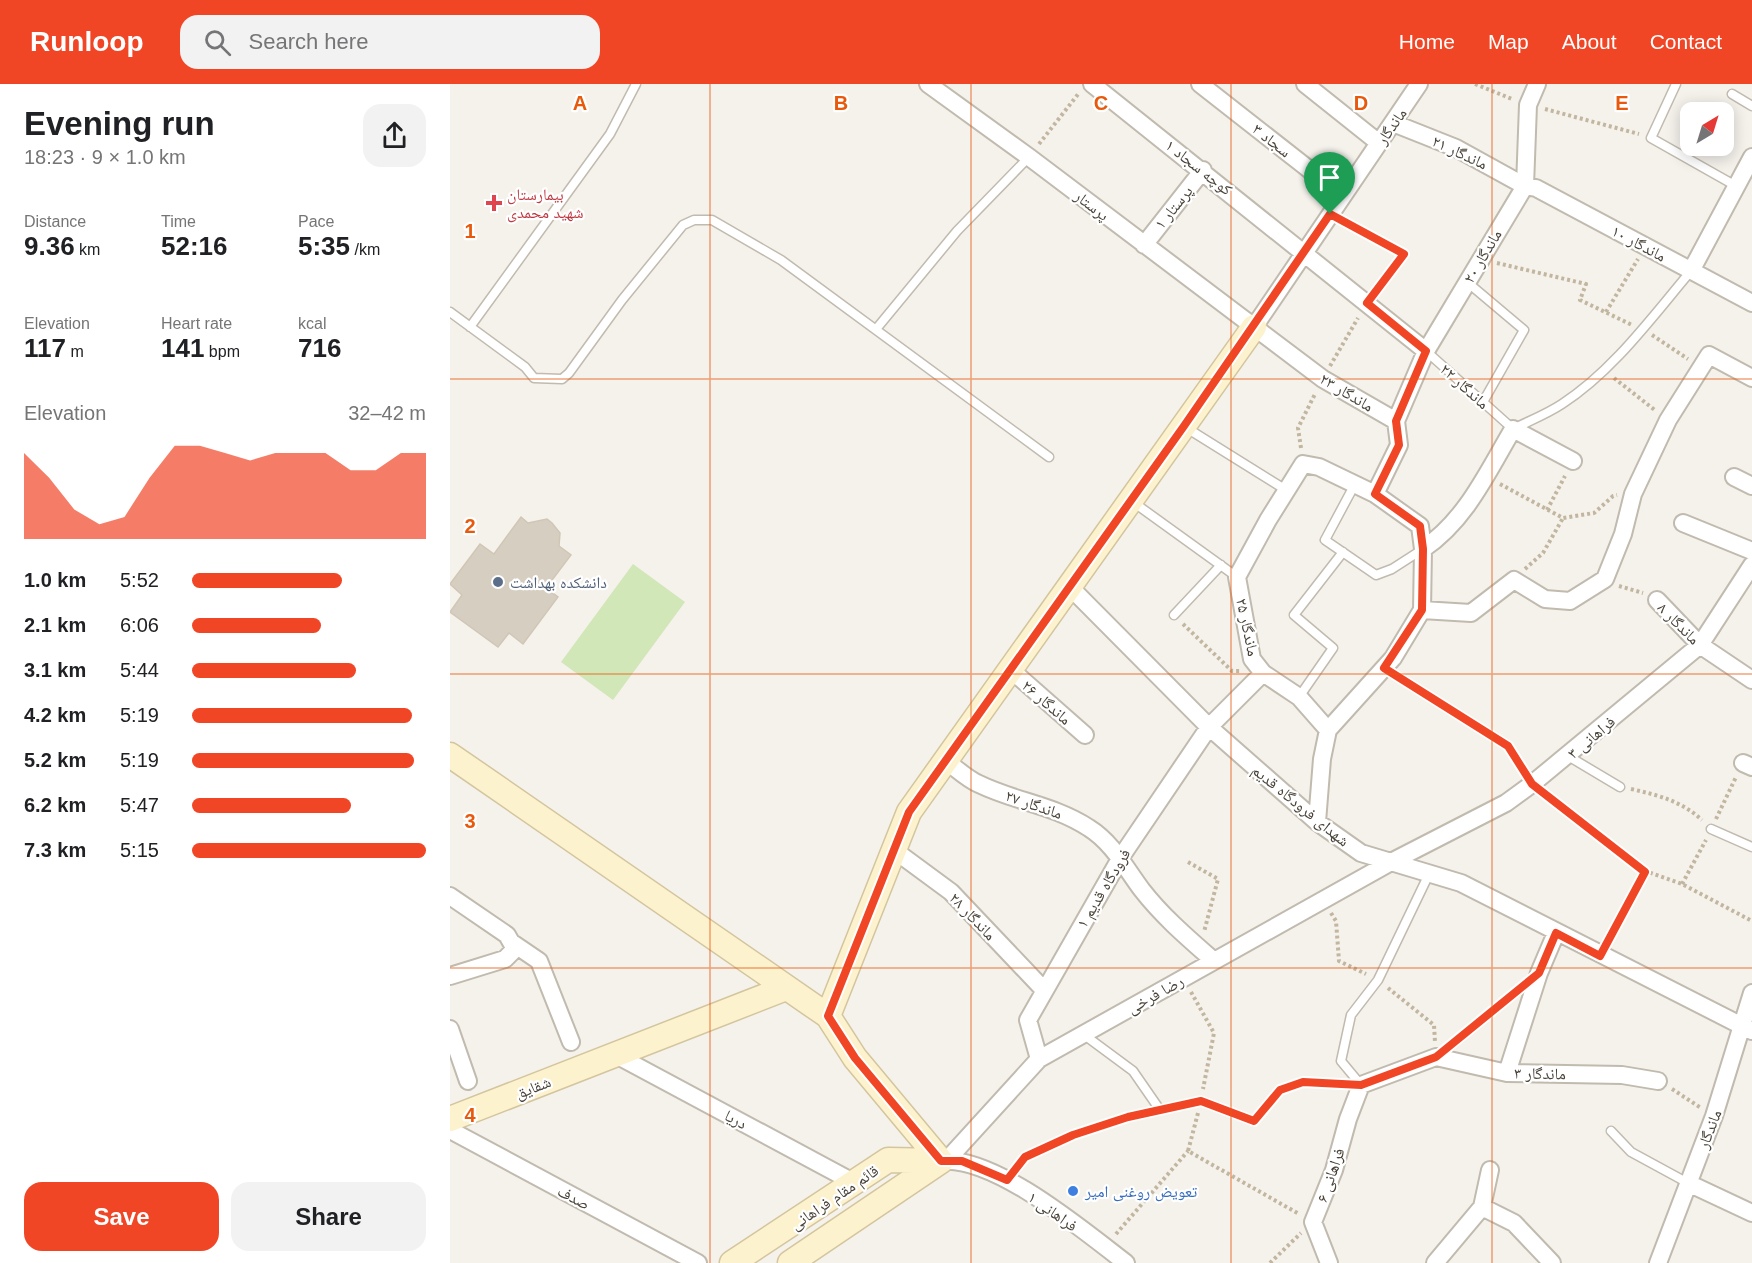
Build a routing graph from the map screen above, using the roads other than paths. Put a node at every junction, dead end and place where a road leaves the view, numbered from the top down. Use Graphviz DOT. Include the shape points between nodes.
graph roads {
  1 [pos="636,84"];
  2 [pos="928,84"];
  3 [pos="1092,84"];
  4 [pos="1200,84"];
  5 [pos="1305,84"];
  6 [pos="1419,84"];
  7 [pos="1537,84"];
  8 [pos="1676,84"];
  9 [pos="1732,94"];
  10 [pos="1752,106"];
  11 [pos="1393,123"];
  12 [pos="1379,143"];
  13 [pos="1029,157"];
  14 [pos="1752,157"];
  15 [pos="1203,170"];
  16 [pos="1525,186"];
  17 [pos="1736,186"];
  18 [pos="1343,196"];
  19 [pos="1144,244"];
  20 [pos="1305,252"];
  21 [pos="1691,271"];
  22 [pos="1467,282"];
  23 [pos="1752,303"];
  24 [pos="450,312"];
  25 [pos="470,327"];
  26 [pos="1254,327"];
  27 [pos="877,328"];
  28 [pos="1426,351"];
  29 [pos="1752,378"];
  30 [pos="1483,402"];
  31 [pos="1396,421"];
  32 [pos="1184,426"];
  33 [pos="1513,429"];
  34 [pos="1049,457"];
  35 [pos="1573,461"];
  36 [pos="1734,477"];
  37 [pos="1355,483"];
  38 [pos="1752,486"];
  39 [pos="1286,490"];
  40 [pos="1375,494"];
  41 [pos="1131,500"];
  42 [pos="1683,522"];
  43 [pos="1423,549"];
  44 [pos="1752,551"];
  45 [pos="1343,552"];
  46 [pos="1221,565"];
  47 [pos="1752,565"];
  48 [pos="1237,577"];
  49 [pos="1070,587"];
  50 [pos="1657,600"];
  51 [pos="1422,610"];
  52 [pos="1174,615"];
  53 [pos="1700,645"];
  54 [pos="1384,668"];
  55 [pos="1010,669"];
  56 [pos="1263,673"];
  57 [pos="1752,680"];
  58 [pos="1299,697"];
  59 [pos="1209,727"];
  60 [pos="1328,730"];
  61 [pos="1085,735"];
  62 [pos="1508,746"];
  63 [pos="450,755"];
  64 [pos="1568,756"];
  65 [pos="945,760"];
  66 [pos="1620,787"];
  67 [pos="1317,822"];
  68 [pos="1712,829"];
  69 [pos="1752,847"];
  70 [pos="894,850"];
  71 [pos="1121,857"];
  72 [pos="1391,862"];
  73 [pos="1429,874"];
  74 [pos="450,896"];
  75 [pos="1556,933"];
  76 [pos="514,944"];
  77 [pos="1214,961"];
  78 [pos="1539,973"];
  79 [pos="450,976"];
  80 [pos="786,987"];
  81 [pos="1044,990"];
  82 [pos="1752,993"];
  83 [pos="828,1016"];
  84 [pos="450,1029"];
  85 [pos="1748,1029"];
  86 [pos="1083,1035"];
  87 [pos="571,1042"];
  88 [pos="616,1055"];
  89 [pos="1436,1057"];
  90 [pos="1039,1059"];
  91 [pos="1507,1073"];
  92 [pos="468,1081"];
  93 [pos="1658,1081"];
  94 [pos="1303,1082"];
  95 [pos="1361,1085"];
  96 [pos="1160,1110"];
  97 [pos="450,1119"];
  98 [pos="450,1130"];
  99 [pos="1611,1131"];
  100 [pos="944,1160"];
  101 [pos="1490,1170"];
  102 [pos="1007,1180"];
  103 [pos="855,1183"];
  104 [pos="1688,1184"];
  105 [pos="1482,1207"];
  106 [pos="1752,1213"];
  107 [pos="698,1263"];
  108 [pos="732,1263"];
  109 [pos="790,1263"];
  110 [pos="1126,1263"];
  111 [pos="1329,1263"];
  112 [pos="1435,1263"];
  113 [pos="1552,1263"];
  114 [pos="1658,1263"];
  1 -- 25 [label="lane" via="610,134"];
  2 -- 13 [label="street, پرستار"];
  3 -- 15 [label="street, کوچه سجاد ۱"];
  4 -- 18 [label="street, سجاد ۳"];
  5 -- 12 [label="street"];
  6 -- 11 [label="street, ماندگار"];
  7 -- 16 [label="street, ماندگار ۲۰" via="1528,105"];
  8 -- 17 [label="lane" via="1651,138"];
  9 -- 10 [label="lane"];
  11 -- 12 [label="street, ماندگار"];
  11 -- 16 [label="street, ماندگار ۲۱" via="1456,148"];
  12 -- 18 [label="street, ماندگار"];
  13 -- 19 [label="street, پرستار"];
  13 -- 27 [label="lane" via="957,231"];
  14 -- 17 [label="street"];
  15 -- 19 [label="street, پرستار ۱"];
  15 -- 20 [label="street, کوچه سجاد ۱"];
  16 -- 21 [label="street, ماندگار ۱۰" via="1536,188"];
  16 -- 22 [label="street, ماندگار ۲۰"];
  17 -- 21 [label="street"];
  18 -- 20 [label="street, ماندگار"];
  19 -- 26 [label="street, پرستار"];
  20 -- 26 [label="street, ماندگار"];
  20 -- 28 [label="street, ماندگار ۲۲"];
  21 -- 23 [label="street, ماندگار ۱۰"];
  21 -- 33 [label="lane" via="1603,369 1563,404"];
  22 -- 28 [label="street, ماندگار ۲۰"];
  22 -- 30 [label="lane" via="1524,330"];
  24 -- 25 [label="lane"];
  25 -- 27 [label="lane" via="534,378 562,379 683,225 694,220 712,220 781,260"];
  26 -- 31 [label="street, ماندگار ۲۳" via="1323,379"];
  26 -- 32 [label="street, ماندگار"];
  27 -- 34 [label="lane"];
  28 -- 30 [label="lane, ماندگار ۲۲"];
  28 -- 31 [label="street, ماندگار ۲۰"];
  29 -- 51 [label="street" via="1709,355 1668,420 1633,494 1623,534 1605,579 1570,601 1545,599 1514,580 1471,613"];
  30 -- 33 [label="lane, ماندگار ۲۲"];
  31 -- 40 [label="street" via="1399,445"];
  32 -- 39 [label="lane"];
  32 -- 41 [label="street, ماندگار"];
  33 -- 35 [label="street"];
  33 -- 43 [label="street" via="1472,501 1439,538"];
  36 -- 38 [label="street"];
  37 -- 39 [label="street" via="1303,464"];
  37 -- 40 [label="street"];
  37 -- 45 [label="lane" via="1325,540"];
  39 -- 48 [label="street"];
  40 -- 43 [label="street" via="1420,526"];
  41 -- 46 [label="lane, ماندگار ۲۵"];
  41 -- 49 [label="street, ماندگار"];
  42 -- 44 [label="street"];
  43 -- 45 [label="lane" via="1392,569 1376,574"];
  43 -- 51 [label="street"];
  45 -- 58 [label="lane" via="1294,615 1333,648"];
  46 -- 48 [label="lane, ماندگار ۲۵"];
  46 -- 52 [label="lane"];
  47 -- 53 [label="street, فراهانی ۳"];
  48 -- 56 [label="street, ماندگار ۲۵" via="1252,659"];
  49 -- 55 [label="street, ماندگار"];
  49 -- 59 [label="street, شهدای فرودگاه قدیم"];
  50 -- 53 [label="street, ماندگار ۸"];
  51 -- 54 [label="street"];
  53 -- 57 [label="street, ماندگار ۸"];
  53 -- 64 [label="street, فراهانی ۳"];
  54 -- 60 [label="street"];
  54 -- 62 [label="lane"];
  55 -- 61 [label="street, ماندگار ۲۶"];
  55 -- 65 [label="street, ماندگار"];
  56 -- 58 [label="street, ماندگار ۲۵"];
  56 -- 59 [label="street, فرودگاه قدیم ۱"];
  58 -- 60 [label="street, ماندگار ۲۵"];
  59 -- 67 [label="street, شهدای فرودگاه قدیم"];
  59 -- 71 [label="street, فرودگاه قدیم ۱"];
  60 -- 67 [label="street"];
  63 -- 80 [label="street"];
  64 -- 66 [label="lane"];
  64 -- 72 [label="street, فراهانی ۳" via="1506,803"];
  65 -- 70 [label="street, ماندگار" via="909,812"];
  65 -- 71 [label="street, ماندگار ۲۷" via="977,784 1052,807 1091,829"];
  67 -- 72 [label="street, شهدای فرودگاه قدیم" via="1361,854"];
  68 -- 69 [label="lane"];
  70 -- 81 [label="street, ماندگار ۲۸" via="951,892"];
  70 -- 83 [label="street, ماندگار"];
  71 -- 77 [label="street, ماندگار ۲۷" via="1142,890"];
  71 -- 81 [label="street, فرودگاه قدیم ۱"];
  72 -- 73 [label="street, شهدای فرودگاه قدیم"];
  72 -- 77 [label="street, رضا فرخی"];
  73 -- 75 [label="street, شهدای فرودگاه قدیم" via="1461,883"];
  73 -- 95 [label="lane" via="1378,980 1351,1015 1341,1061"];
  74 -- 76 [label="street"];
  75 -- 78 [label="street"];
  75 -- 85 [label="street, شهدای فرودگاه قدیم"];
  76 -- 79 [label="street" via="515,949 506,959"];
  76 -- 87 [label="street" via="539,961"];
  77 -- 86 [label="street, رضا فرخی"];
  78 -- 89 [label="lane"];
  78 -- 91 [label="street"];
  80 -- 83 [label="street"];
  80 -- 88 [label="street, شقایق"];
  81 -- 90 [label="street, فرودگاه قدیم ۱" via="1028,1020"];
  82 -- 85 [label="street, ماندگار"];
  83 -- 100 [label="street" via="855,1058"];
  84 -- 92 [label="street"];
  85 -- 104 [label="street, ماندگار"];
  86 -- 90 [label="street, رضا فرخی"];
  86 -- 96 [label="lane" via="1133,1071"];
  88 -- 97 [label="street, شقایق"];
  88 -- 103 [label="street, دریا"];
  89 -- 91 [label="street, ماندگار ۳"];
  89 -- 95 [label="street"];
  90 -- 100 [label="street, رضا فرخی"];
  91 -- 93 [label="street, ماندگار ۳" via="1622,1075"];
  94 -- 96 [label="lane" via="1280,1090 1254,1121 1201,1101"];
  95 -- 111 [label="street, فراهانی ۶" via="1334,1170 1312,1222"];
  96 -- 102 [label="lane" via="1073,1135 1025,1157"];
  98 -- 107 [label="street, صدف"];
  99 -- 104 [label="lane" via="1631,1152"];
  100 -- 102 [label="street, فراهانی ۱" via="971,1164"];
  100 -- 103 [label="street, قائم مقام فراهانی" via="888,1160"];
  100 -- 109 [label="street, قائم مقام فراهانی"];
  101 -- 105 [label="street"];
  102 -- 110 [label="street, فراهانی ۱" via="1037,1197"];
  103 -- 108 [label="street, قائم مقام فراهانی"];
  104 -- 106 [label="street"];
  104 -- 114 [label="street, ماندگار"];
  105 -- 112 [label="street"];
  105 -- 113 [label="street" via="1514,1223"];
}
